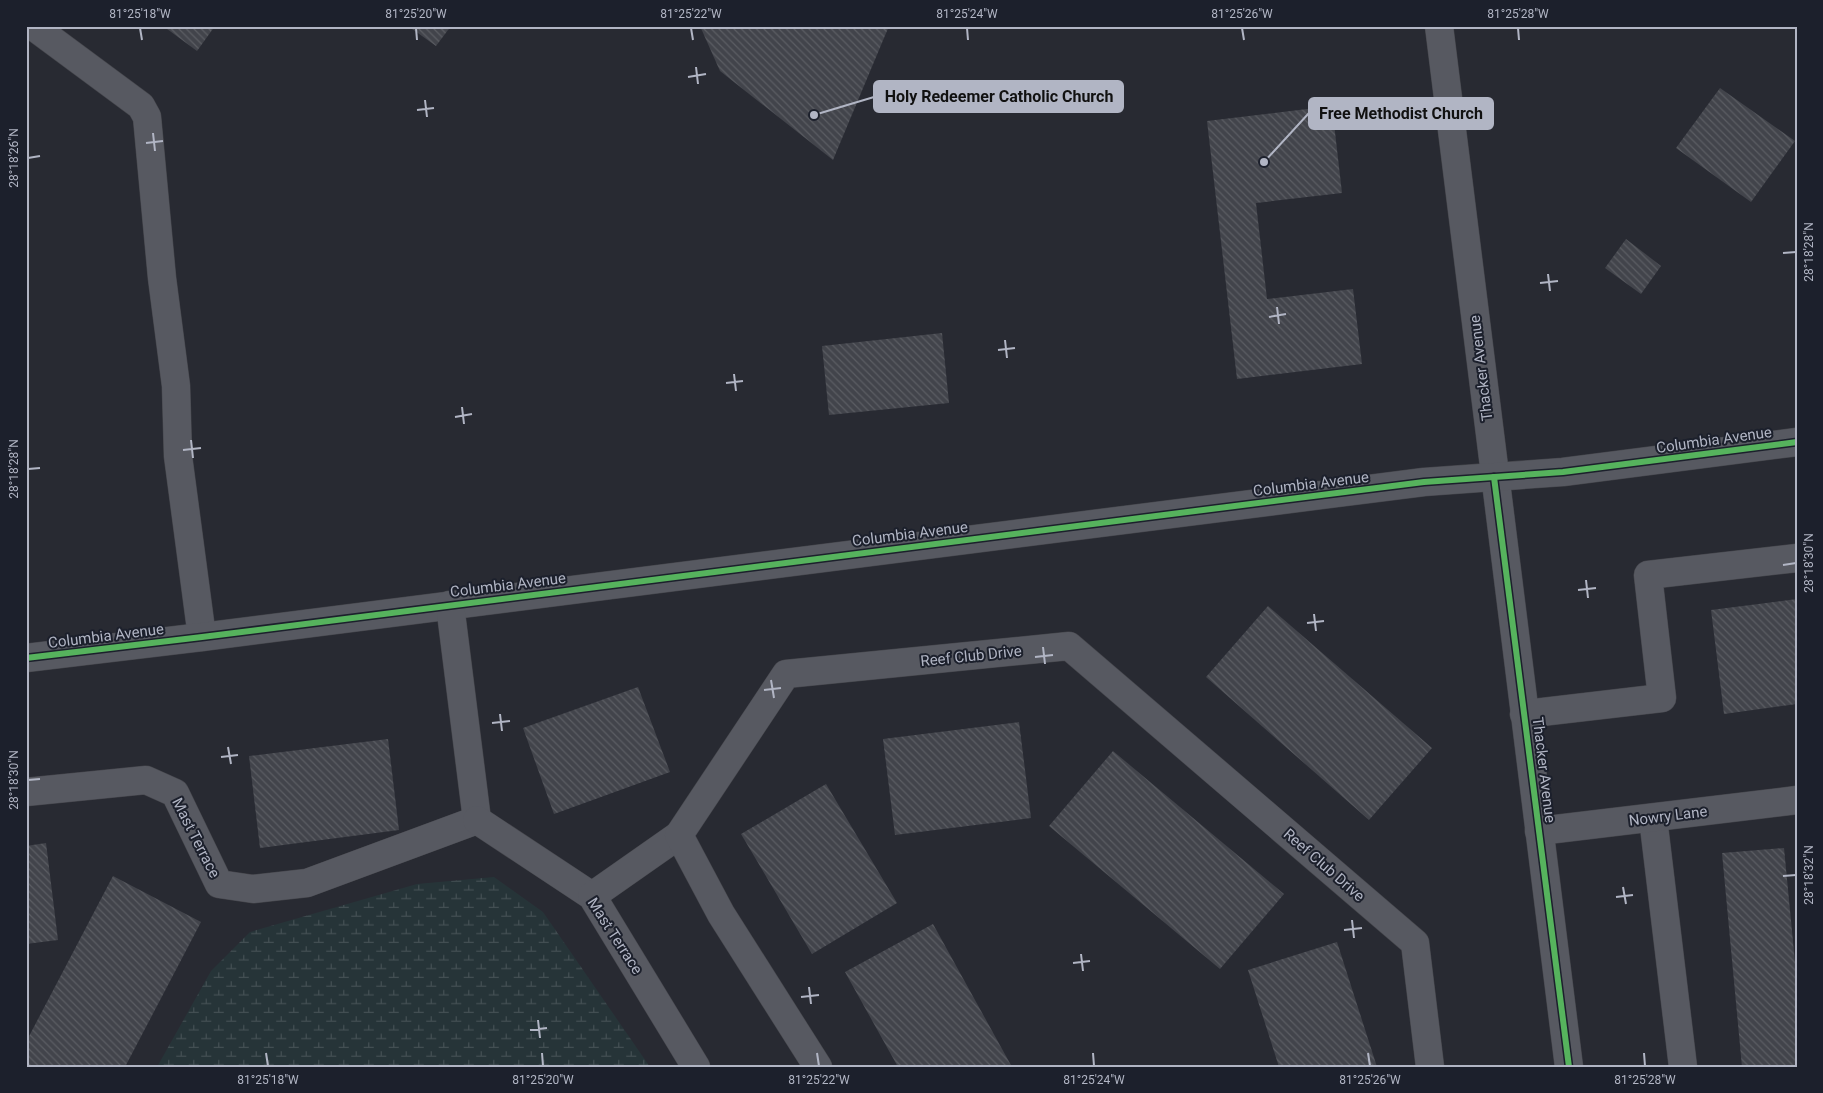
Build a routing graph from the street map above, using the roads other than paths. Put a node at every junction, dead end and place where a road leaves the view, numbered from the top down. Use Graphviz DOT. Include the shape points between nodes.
graph roads {
  1 [pos="33,26"];
  2 [pos="1439,26"];
  3 [pos="1797,442"];
  4 [pos="1494,477"];
  5 [pos="1797,558"];
  6 [pos="450,605"];
  7 [pos="202,637"];
  8 [pos="26,658"];
  9 [pos="1524,714"];
  10 [pos="26,792"];
  11 [pos="1797,800"];
  12 [pos="1653,818"];
  13 [pos="477,820"];
  14 [pos="1539,831"];
  15 [pos="679,835"];
  16 [pos="592,896"];
  17 [pos="696,1067"];
  18 [pos="818,1067"];
  19 [pos="1430,1067"];
  20 [pos="1568,1067"];
  21 [pos="1683,1067"];
  1 -- 7 [label="street" via="141,106 147,117 176,386 178,456"];
  2 -- 4 [label="street, Thacker Avenue"];
  3 -- 4 [label="street, Columbia Avenue" via="1563,472"];
  4 -- 6 [label="street, Columbia Avenue" via="1424,482"];
  4 -- 9 [label="street, Thacker Avenue"];
  5 -- 9 [label="street" via="1648,575 1662,698"];
  6 -- 7 [label="street, Columbia Avenue"];
  6 -- 13 [label="street"];
  7 -- 8 [label="street, Columbia Avenue"];
  9 -- 14 [label="street, Thacker Avenue"];
  10 -- 13 [label="street, Mast Terrace" via="146,780 175,794 219,884 253,889 307,883"];
  11 -- 12 [label="street, Nowry Lane"];
  12 -- 14 [label="street, Nowry Lane"];
  12 -- 21 [label="street"];
  13 -- 16 [label="street, Mast Terrace"];
  14 -- 20 [label="street, Thacker Avenue"];
  15 -- 16 [label="street"];
  15 -- 18 [label="street" via="721,914"];
  15 -- 19 [label="street, Reef Club Drive" via="786,674 1069,646 1415,943"];
  16 -- 17 [label="street, Mast Terrace"];
}
